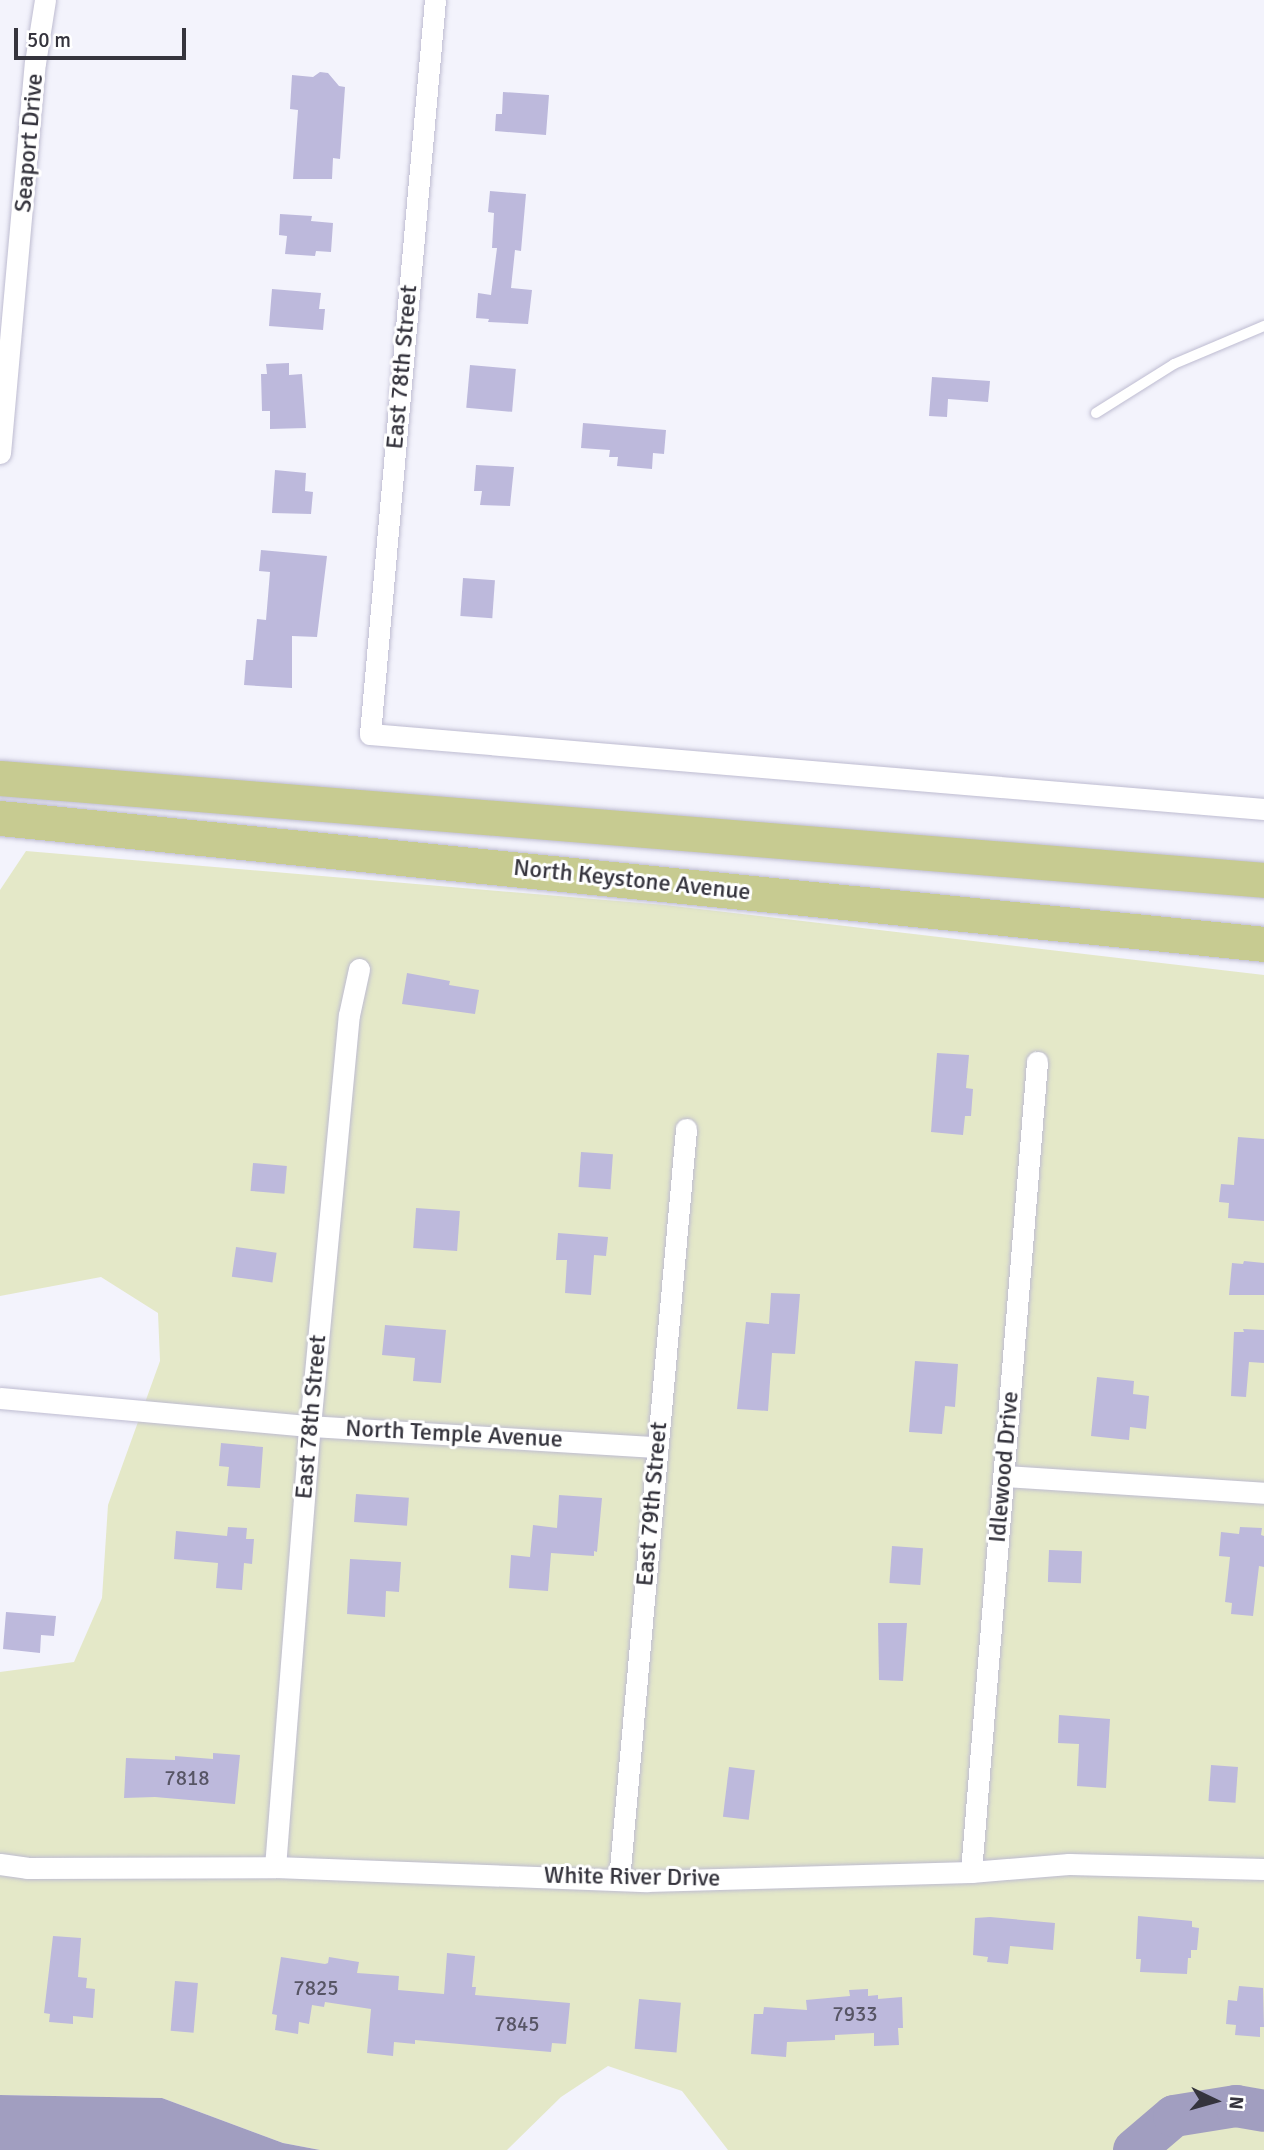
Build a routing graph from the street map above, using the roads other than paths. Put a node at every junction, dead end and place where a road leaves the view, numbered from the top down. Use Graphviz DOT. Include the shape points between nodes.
graph roads {
  1 [pos="45,0"];
  2 [pos="435,0"];
  3 [pos="1264,326"];
  4 [pos="1096,413"];
  5 [pos="0,453"];
  6 [pos="0,778"];
  7 [pos="1264,809"];
  8 [pos="0,818"];
  9 [pos="1264,880"];
  10 [pos="1264,944"];
  11 [pos="359,969"];
  12 [pos="1037,1062"];
  13 [pos="686,1129"];
  14 [pos="0,1398"];
  15 [pos="310,1426"];
  16 [pos="657,1447"];
  17 [pos="1004,1476"];
  18 [pos="1264,1493"];
  19 [pos="0,1864"];
  20 [pos="275,1867"];
  21 [pos="1264,1870"];
  22 [pos="971,1872"];
  23 [pos="620,1880"];
  1 -- 5 [label="street, Seaport Drive"];
  2 -- 7 [label="street, East 78th Street" via="370,734"];
  3 -- 4 [label="lane" via="1174,364"];
  6 -- 9 [label="main road, North Keystone Avenue"];
  8 -- 10 [label="main road, North Keystone Avenue"];
  11 -- 15 [label="street, East 78th Street" via="349,1015"];
  12 -- 17 [label="street, Idlewood Drive"];
  13 -- 16 [label="street, East 79th Street"];
  14 -- 15 [label="street, North Temple Avenue"];
  15 -- 16 [label="street, North Temple Avenue"];
  15 -- 20 [label="street, East 78th Street"];
  16 -- 23 [label="street, East 79th Street"];
  17 -- 18 [label="street"];
  17 -- 22 [label="street, Idlewood Drive"];
  19 -- 20 [label="street, White River Drive" via="27,1868"];
  20 -- 23 [label="street, White River Drive"];
  21 -- 22 [label="street, White River Drive" via="1069,1864"];
  22 -- 23 [label="street, White River Drive"];
}
